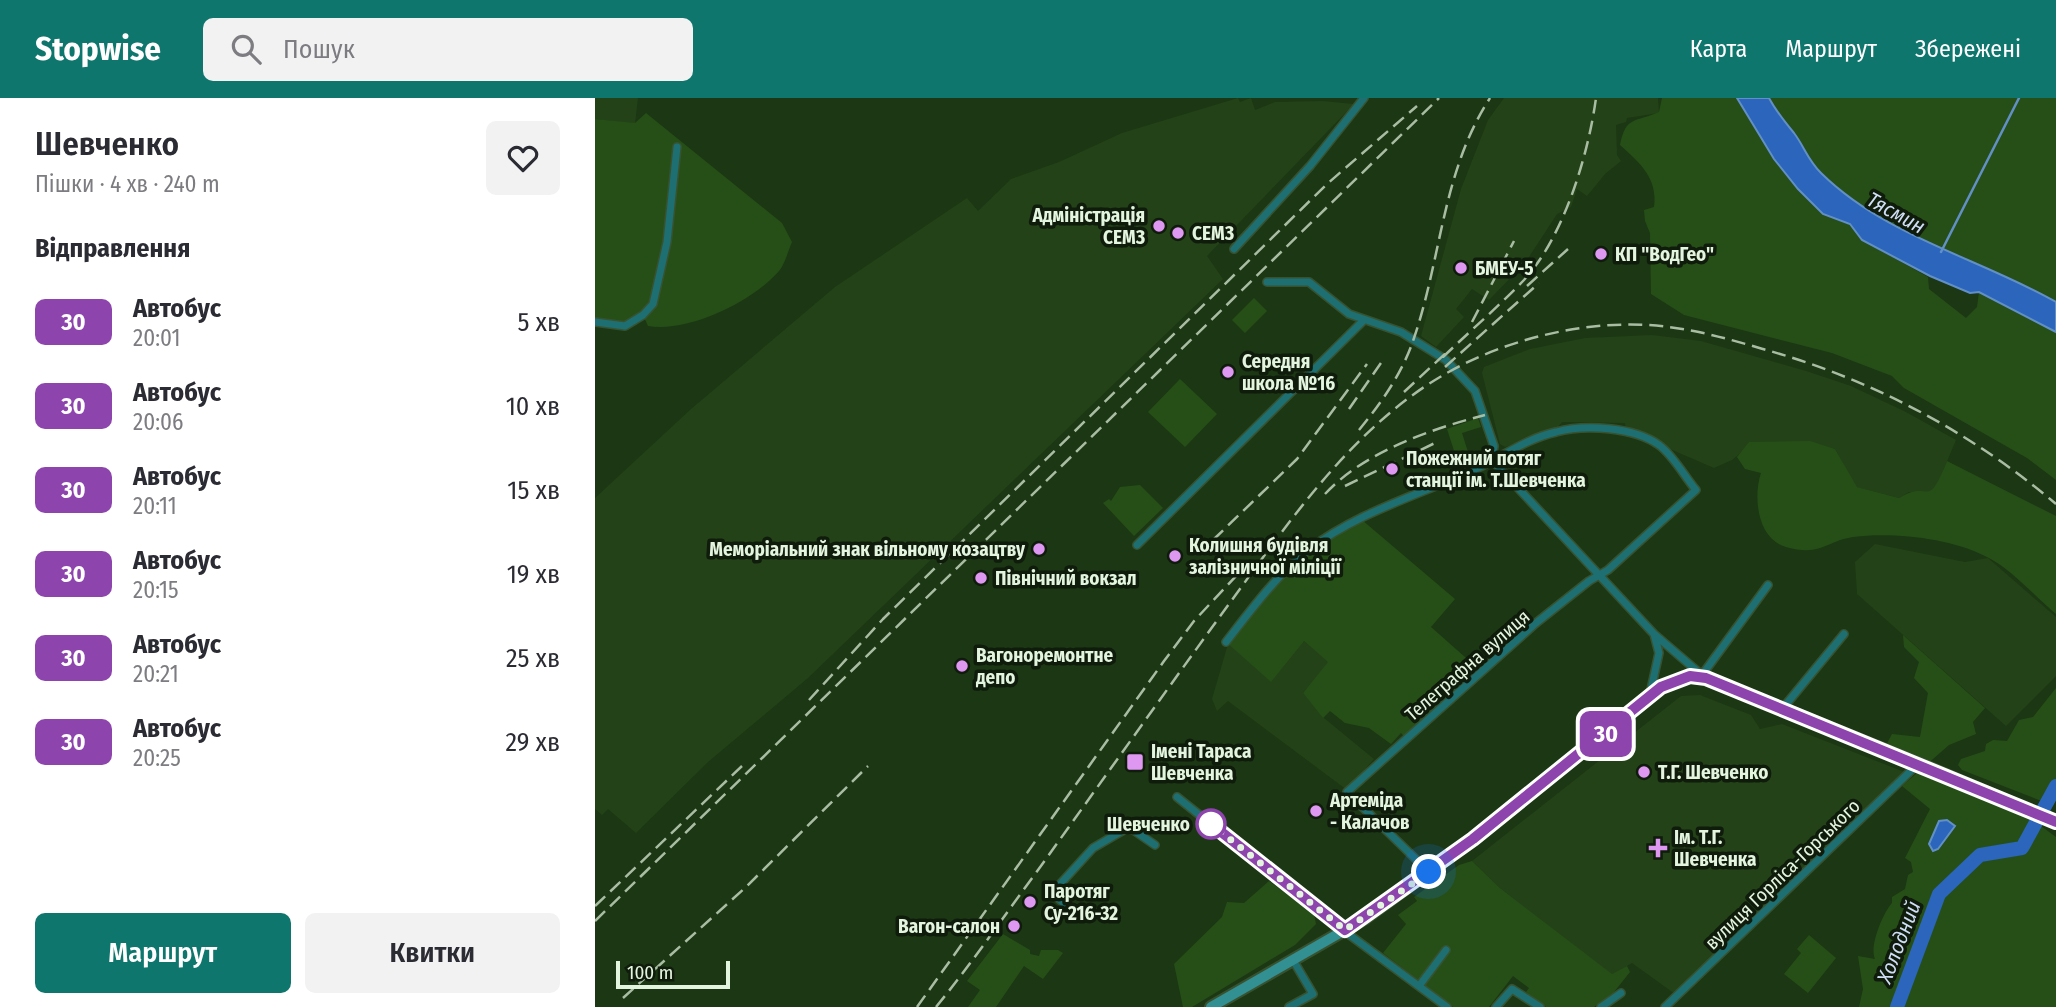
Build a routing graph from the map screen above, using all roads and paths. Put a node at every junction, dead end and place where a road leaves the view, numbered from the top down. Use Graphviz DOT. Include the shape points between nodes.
graph roads {
  1 [pos="1364,98"];
  2 [pos="677,147"];
  3 [pos="1234,249"];
  4 [pos="1268,282"];
  5 [pos="1364,320"];
  6 [pos="595,322"];
  7 [pos="1492,460"];
  8 [pos="1137,545"];
  9 [pos="1599,575"];
  10 [pos="1768,584"];
  11 [pos="1654,634"];
  12 [pos="1844,634"];
  13 [pos="1226,642"];
  14 [pos="1704,676"];
  15 [pos="1650,697"];
  16 [pos="1783,708"];
  17 [pos="1919,763"];
  18 [pos="1177,797"];
  19 [pos="2052,821"];
  20 [pos="1155,845"];
  21 [pos="1429,872"];
  22 [pos="1071,909"];
  23 [pos="1345,930"];
  24 [pos="1446,950"];
  25 [pos="1293,960"];
  26 [pos="1419,986"];
  27 [pos="1621,993"];
  28 [pos="1211,1007"];
  29 [pos="1289,1007"];
  30 [pos="1447,1007"];
  31 [pos="1496,1007"];
  32 [pos="1540,1007"];
  33 [pos="1601,1007"];
  34 [pos="1665,1007"];
  1 -- 3 [label="street"];
  2 -- 6 [label="street" via="667,242 653,304 625,326"];
  4 -- 5 [label="street" via="1309,282 1349,314"];
  5 -- 7 [label="street" via="1414,339 1446,360 1472,386 1494,446"];
  5 -- 8 [label="street"];
  7 -- 9 [label="street"];
  7 -- 9 [label="street, Телеграфна вулиця" via="1508,449 1581,428 1617,429 1660,445 1696,490"];
  7 -- 13 [label="street" via="1356,519 1310,550 1263,594"];
  9 -- 11 [label="street"];
  9 -- 21 [label="street, Телеграфна вулиця" via="1536,623 1347,792"];
  10 -- 14 [label="street"];
  11 -- 14 [label="street"];
  11 -- 15 [label="street" via="1659,653"];
  12 -- 16 [label="street"];
  14 -- 15 [label="main road" via="1676,680"];
  14 -- 16 [label="main road"];
  15 -- 21 [label="main road"];
  16 -- 17 [label="main road"];
  17 -- 19 [label="main road"];
  17 -- 34 [label="street, вулиця Горліса-Горського"];
  18 -- 23 [label="street"];
  20 -- 22 [label="street" via="1129,827 1093,848 1052,892"];
  21 -- 23 [label="main road"];
  23 -- 25 [label="main road"];
  23 -- 26 [label="street"];
  24 -- 26 [label="street"];
  25 -- 28 [label="main road"];
  25 -- 29 [label="street" via="1313,993"];
  26 -- 30 [label="street"];
  27 -- 33 [label="street"];
  31 -- 32 [label="street" via="1512,989"];
}
